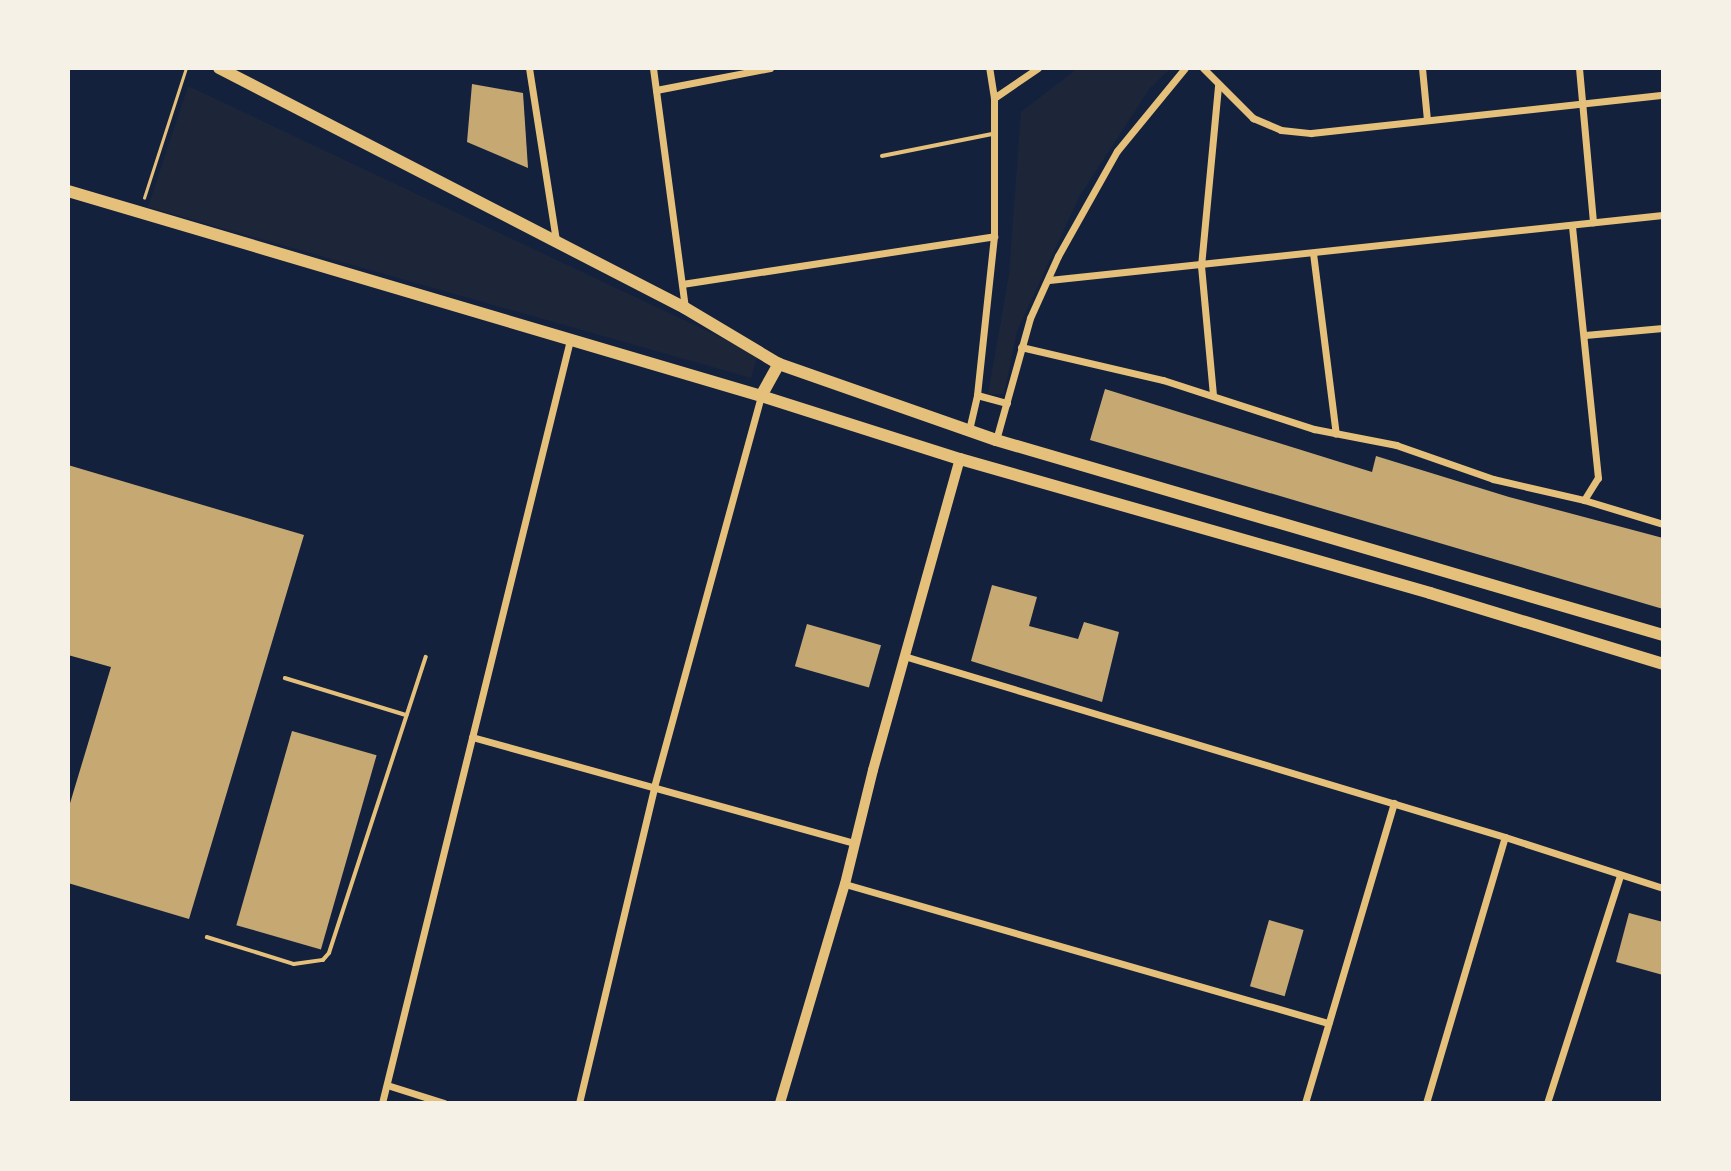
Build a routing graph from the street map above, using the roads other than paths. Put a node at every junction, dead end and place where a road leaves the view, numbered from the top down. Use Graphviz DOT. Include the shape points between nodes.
graph roads {
  1 [pos="219,68"];
  2 [pos="529,68"];
  3 [pos="653,68"];
  4 [pos="770,68"];
  5 [pos="989,68"];
  6 [pos="1038,68"];
  7 [pos="1185,68"];
  8 [pos="1203,68"];
  9 [pos="1422,68"];
  10 [pos="1578,68"];
  11 [pos="1218,85"];
  12 [pos="656,90"];
  13 [pos="1663,95"];
  14 [pos="994,98"];
  15 [pos="1582,104"];
  16 [pos="1427,120"];
  17 [pos="994,134"];
  18 [pos="882,156"];
  19 [pos="68,191"];
  20 [pos="1663,215"];
  21 [pos="1593,222"];
  22 [pos="1572,225"];
  23 [pos="994,236"];
  24 [pos="556,244"];
  25 [pos="1313,253"];
  26 [pos="1201,266"];
  27 [pos="1048,281"];
  28 [pos="682,284"];
  29 [pos="685,308"];
  30 [pos="1663,328"];
  31 [pos="1585,335"];
  32 [pos="570,340"];
  33 [pos="1021,347"];
  34 [pos="779,364"];
  35 [pos="977,395"];
  36 [pos="1213,395"];
  37 [pos="761,396"];
  38 [pos="1007,403"];
  39 [pos="969,430"];
  40 [pos="1336,434"];
  41 [pos="996,440"];
  42 [pos="960,459"];
  43 [pos="1584,500"];
  44 [pos="1663,524"];
  45 [pos="1437,568"];
  46 [pos="1430,593"];
  47 [pos="1663,635"];
  48 [pos="904,656"];
  49 [pos="426,657"];
  50 [pos="1663,664"];
  51 [pos="285,678"];
  52 [pos="407,716"];
  53 [pos="472,737"];
  54 [pos="654,787"];
  55 [pos="1394,803"];
  56 [pos="1505,836"];
  57 [pos="855,843"];
  58 [pos="1620,875"];
  59 [pos="845,884"];
  60 [pos="1663,888"];
  61 [pos="207,937"];
  62 [pos="1328,1023"];
  63 [pos="387,1085"];
  64 [pos="784,1102"];
  65 [pos="382,1103"];
  66 [pos="444,1103"];
  67 [pos="579,1103"];
  68 [pos="1305,1103"];
  69 [pos="1426,1103"];
  70 [pos="1547,1103"];
  1 -- 24 [label="main road"];
  2 -- 24 [label="street"];
  3 -- 12 [label="street"];
  4 -- 12 [label="street"];
  5 -- 14 [label="street"];
  6 -- 14 [label="street"];
  7 -- 27 [label="street" via="1117,151 1071,230"];
  8 -- 11 [label="street"];
  9 -- 16 [label="street"];
  10 -- 15 [label="street"];
  11 -- 16 [label="street" via="1253,118 1281,130 1311,133"];
  11 -- 26 [label="street"];
  12 -- 28 [label="street"];
  13 -- 15 [label="street"];
  14 -- 17 [label="street"];
  15 -- 16 [label="street"];
  15 -- 21 [label="street"];
  17 -- 18 [label="lane"];
  17 -- 23 [label="street"];
  19 -- 32 [label="main road"];
  20 -- 21 [label="street"];
  21 -- 22 [label="street"];
  22 -- 25 [label="street"];
  22 -- 31 [label="street"];
  23 -- 28 [label="street"];
  23 -- 35 [label="street"];
  24 -- 29 [label="main road"];
  25 -- 26 [label="street"];
  25 -- 40 [label="street"];
  26 -- 27 [label="street"];
  26 -- 36 [label="street"];
  27 -- 33 [label="street"];
  28 -- 29 [label="street"];
  29 -- 34 [label="main road"];
  30 -- 31 [label="street"];
  31 -- 43 [label="street" via="1598,478"];
  32 -- 37 [label="main road"];
  32 -- 53 [label="street"];
  33 -- 36 [label="street"];
  33 -- 38 [label="street"];
  34 -- 37 [label="main road"];
  34 -- 39 [label="main road"];
  35 -- 38 [label="street"];
  35 -- 39 [label="street"];
  36 -- 40 [label="street"];
  37 -- 42 [label="main road"];
  37 -- 54 [label="street"];
  38 -- 41 [label="street"];
  39 -- 41 [label="main road"];
  40 -- 43 [label="street" via="1396,445 1493,480"];
  41 -- 45 [label="main road"];
  42 -- 46 [label="main road"];
  42 -- 48 [label="street"];
  43 -- 44 [label="street"];
  45 -- 46 [label="main road"];
  45 -- 47 [label="main road"];
  46 -- 50 [label="main road"];
  48 -- 55 [label="street"];
  48 -- 57 [label="street"];
  49 -- 52 [label="lane"];
  51 -- 52 [label="lane"];
  52 -- 61 [label="lane" via="323,960 294,964"];
  53 -- 54 [label="street"];
  53 -- 63 [label="street"];
  54 -- 57 [label="street"];
  54 -- 67 [label="street"];
  55 -- 56 [label="street"];
  55 -- 62 [label="street"];
  56 -- 58 [label="street"];
  56 -- 69 [label="street"];
  57 -- 59 [label="street"];
  58 -- 60 [label="street"];
  58 -- 70 [label="street"];
  59 -- 62 [label="street"];
  59 -- 64 [label="street"];
  62 -- 68 [label="street"];
  63 -- 65 [label="street"];
  63 -- 66 [label="street"];
}
